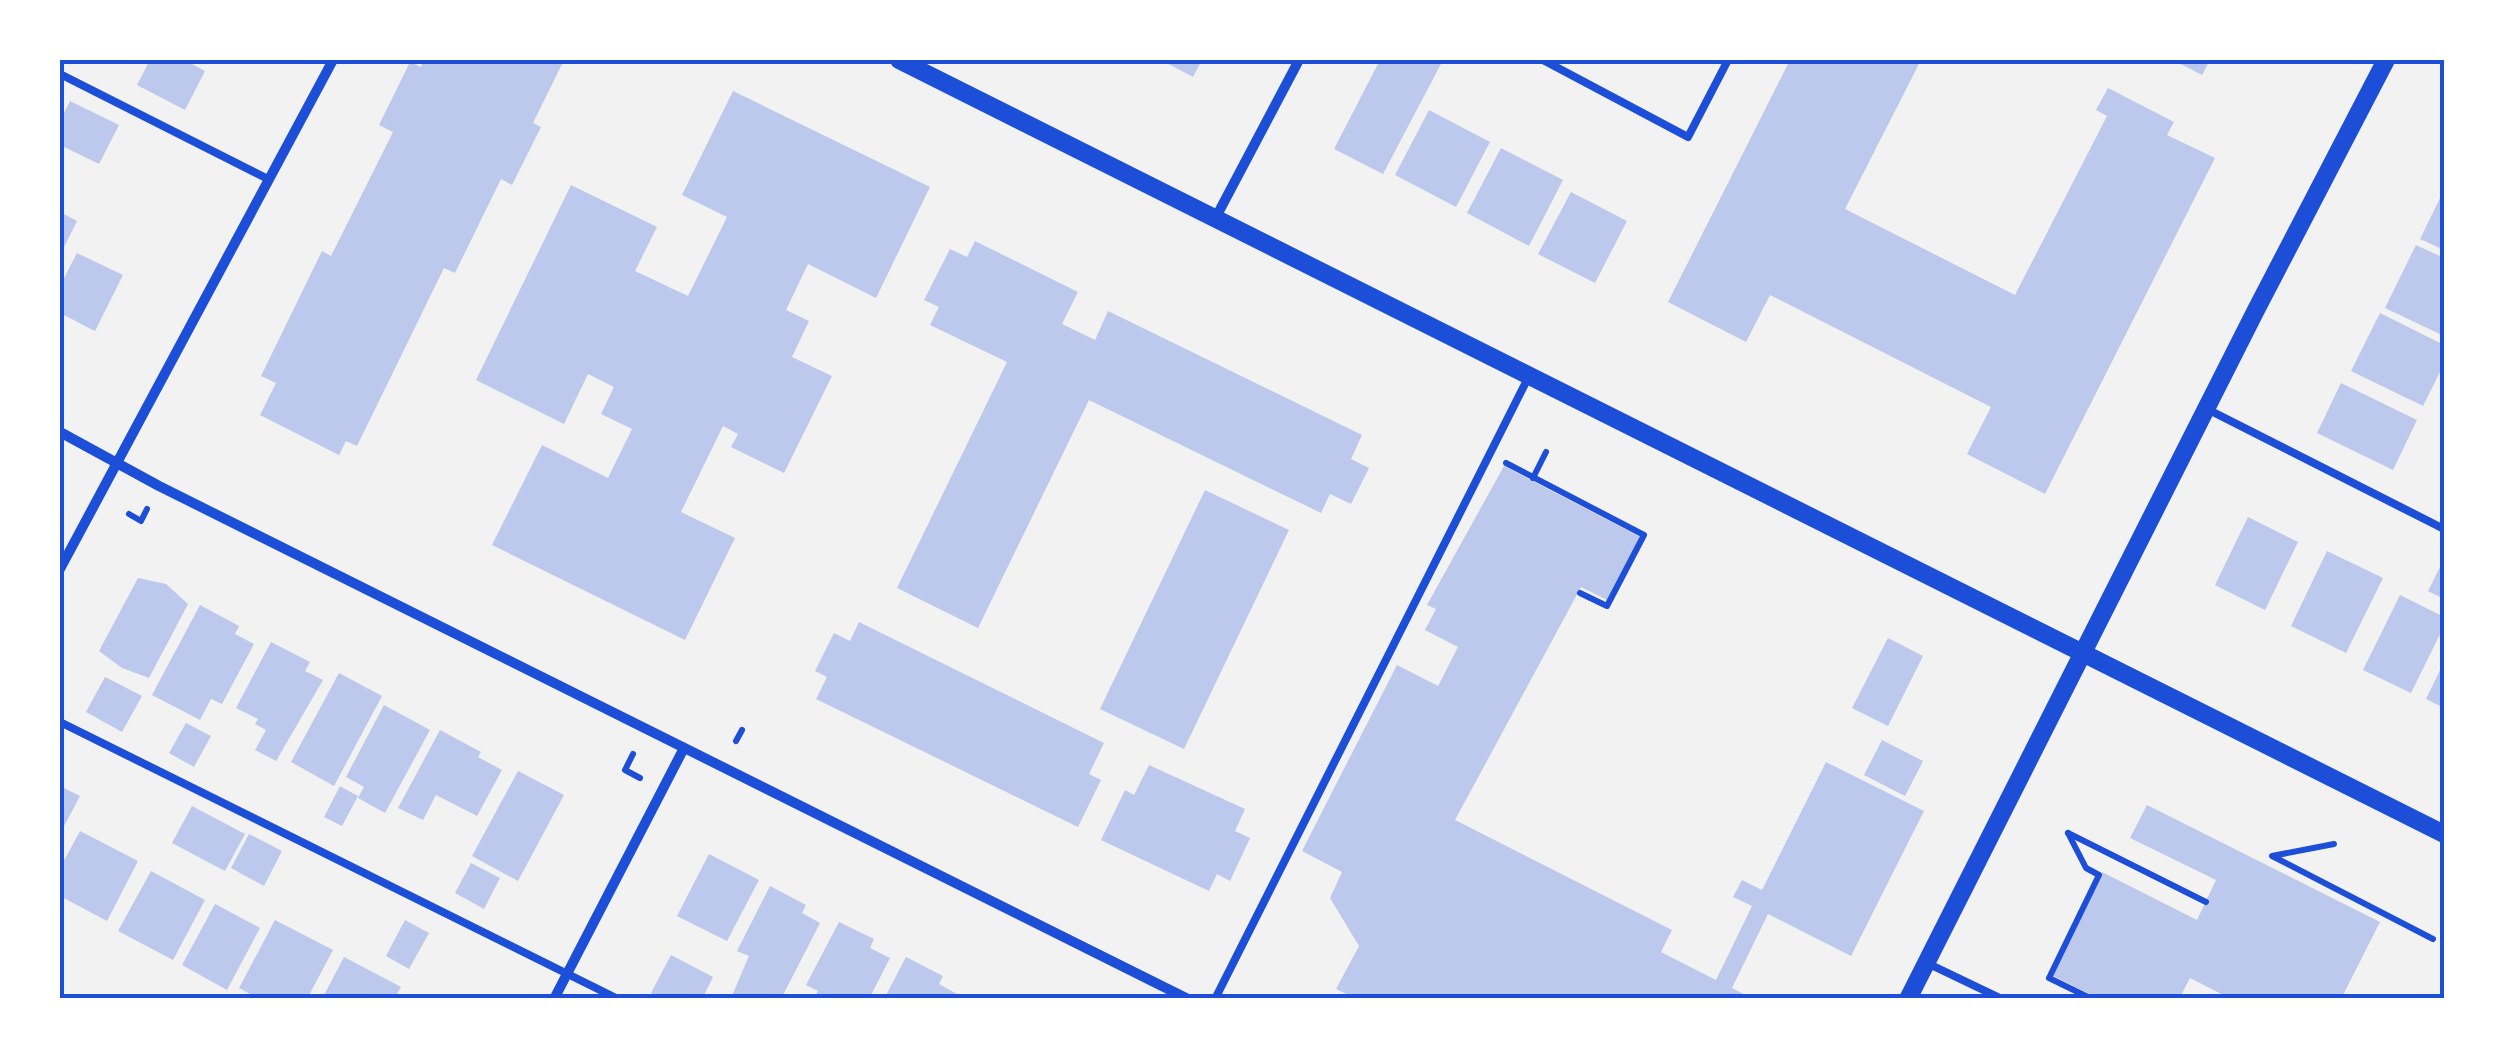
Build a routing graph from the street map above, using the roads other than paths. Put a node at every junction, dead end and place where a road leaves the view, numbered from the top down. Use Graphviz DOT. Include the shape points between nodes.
graph roads {
  1 [pos="333,60"];
  2 [pos="899,60"];
  3 [pos="1299,60"];
  4 [pos="1543,60"];
  5 [pos="1728,60"];
  6 [pos="2386,60"];
  7 [pos="60,74"];
  8 [pos="268,178"];
  9 [pos="1215,218"];
  10 [pos="1529,375"];
  11 [pos="2207,409"];
  12 [pos="60,432"];
  13 [pos="117,462"];
  14 [pos="2444,529"];
  15 [pos="60,569"];
  16 [pos="2083,655"];
  17 [pos="60,722"];
  18 [pos="684,748"];
  19 [pos="2444,834"];
  20 [pos="1926,963"];
  21 [pos="567,974"];
  22 [pos="554,999"];
  23 [pos="618,999"];
  24 [pos="1188,999"];
  25 [pos="1215,999"];
  26 [pos="1908,999"];
  27 [pos="2002,999"];
  1 -- 8 [label="street"];
  2 -- 9 [label="street"];
  3 -- 9 [label="street"];
  4 -- 5 [label="lane" via="1688,136"];
  6 -- 11 [label="street"];
  7 -- 8 [label="lane"];
  8 -- 13 [label="street"];
  9 -- 10 [label="street"];
  10 -- 16 [label="street"];
  10 -- 25 [label="lane"];
  11 -- 14 [label="lane"];
  11 -- 16 [label="street"];
  12 -- 13 [label="street"];
  13 -- 15 [label="street"];
  13 -- 18 [label="street"];
  16 -- 19 [label="street"];
  16 -- 20 [label="street"];
  17 -- 21 [label="lane"];
  18 -- 21 [label="street"];
  18 -- 24 [label="street"];
  20 -- 26 [label="street"];
  20 -- 27 [label="lane"];
  21 -- 22 [label="street"];
  21 -- 23 [label="lane"];
}
